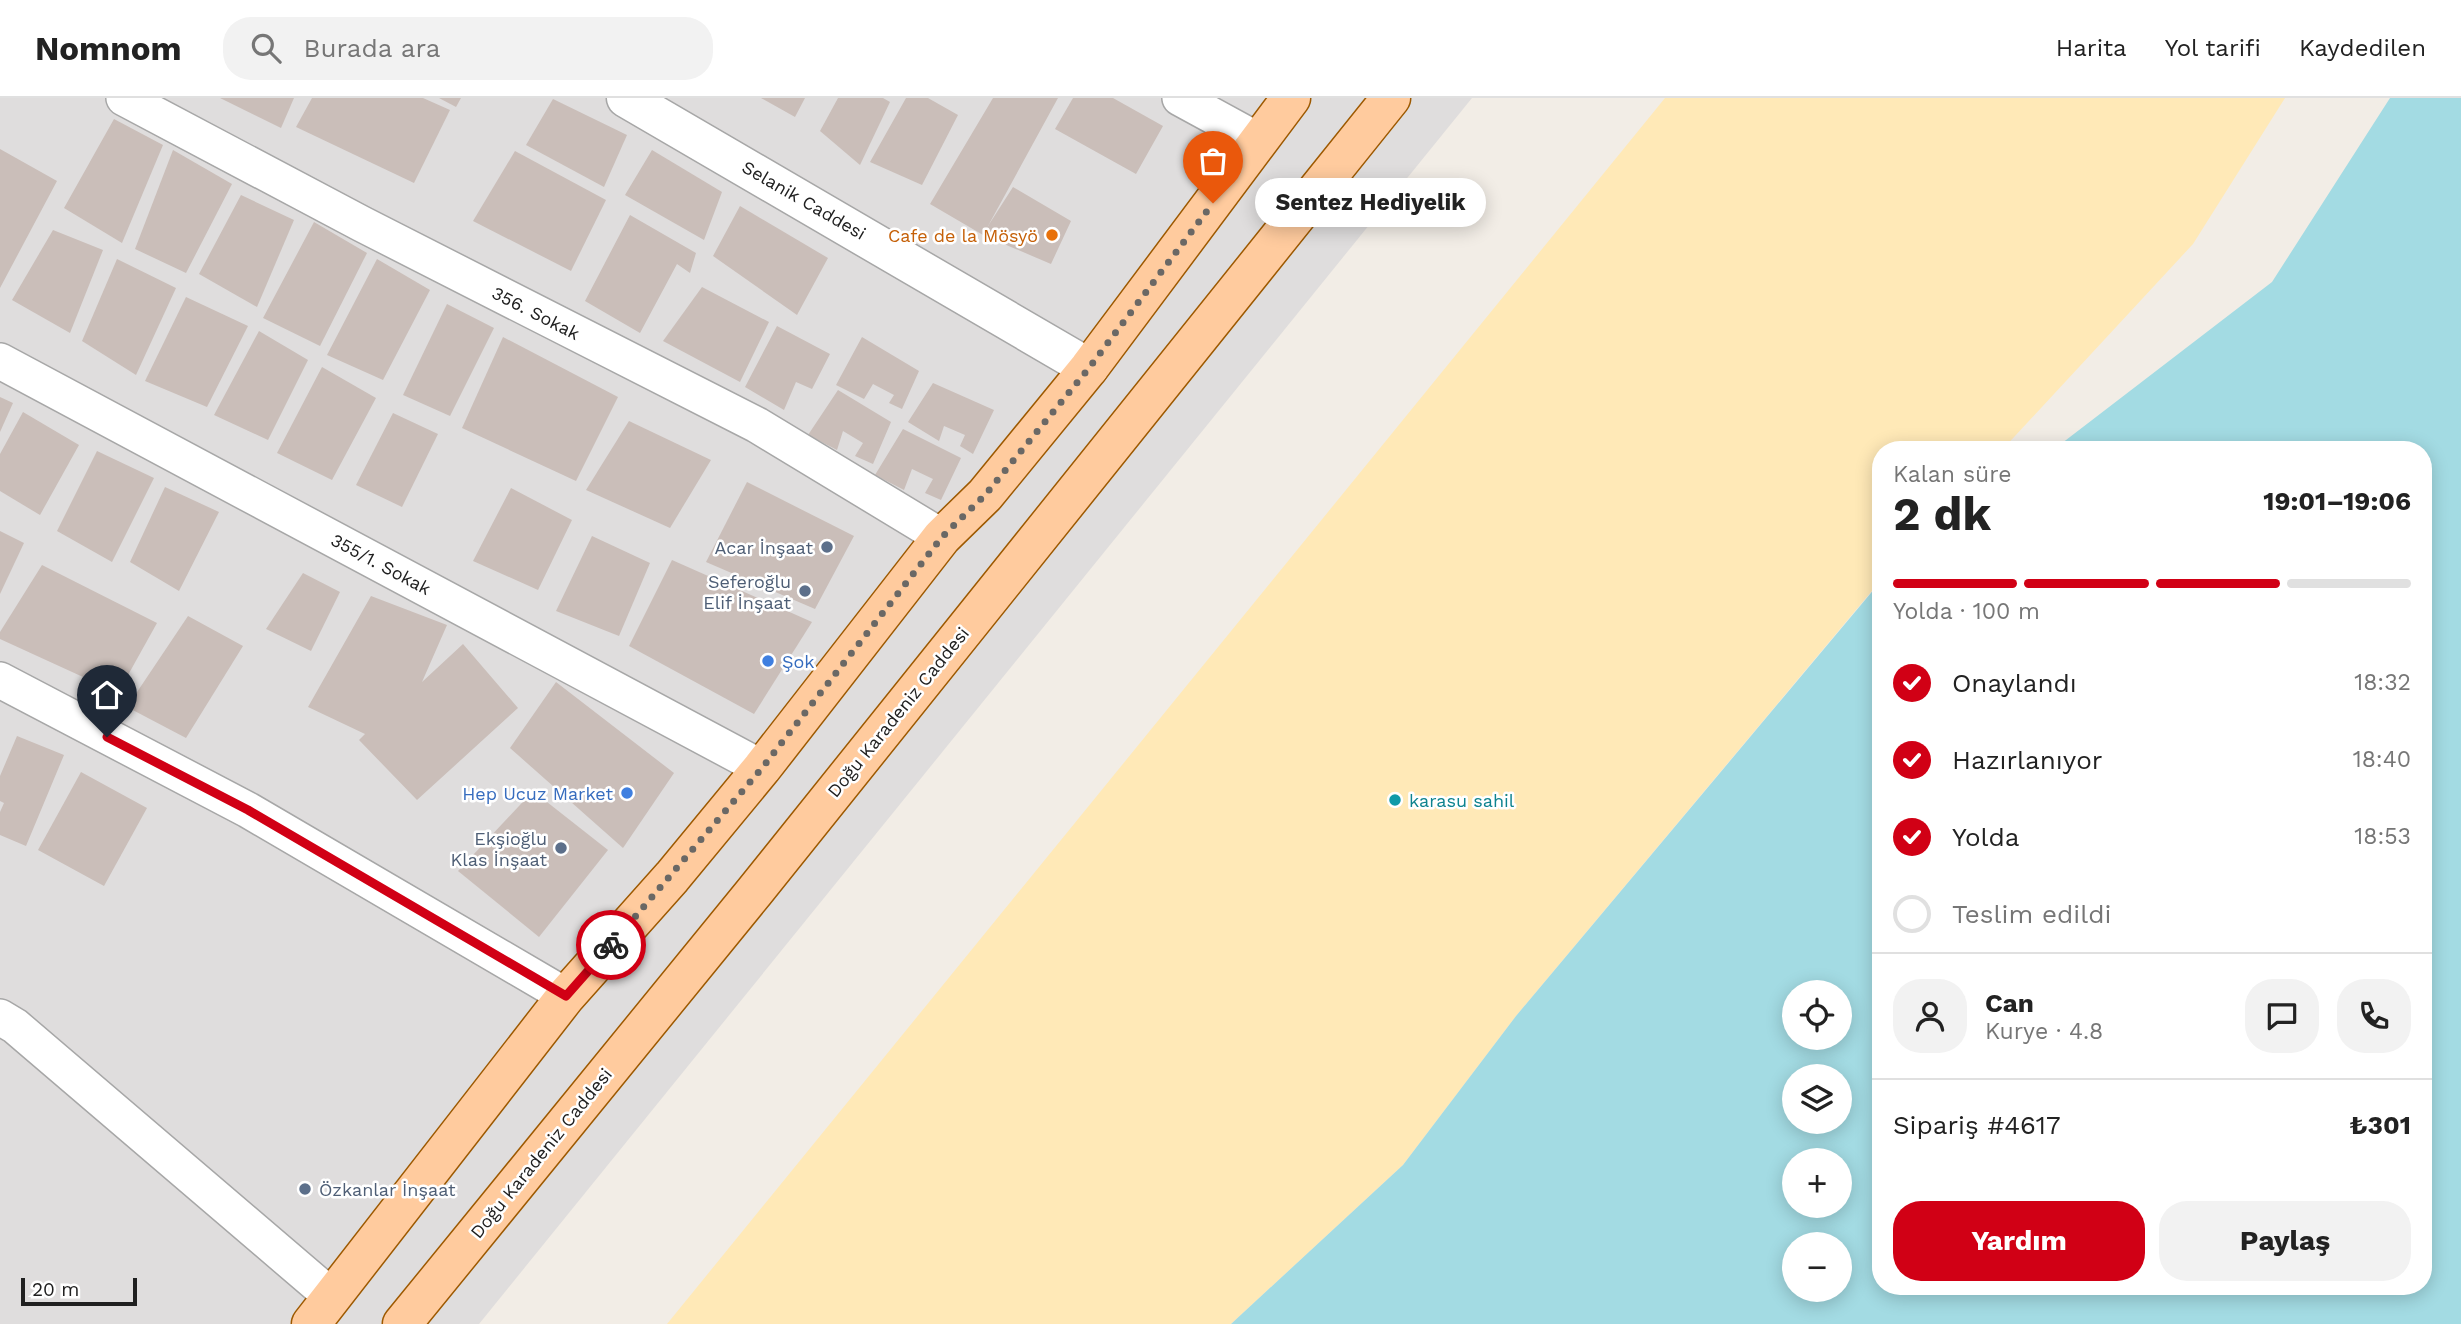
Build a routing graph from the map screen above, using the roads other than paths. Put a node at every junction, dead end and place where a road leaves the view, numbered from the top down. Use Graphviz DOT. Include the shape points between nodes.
graph roads {
  1 [pos="124,98"];
  2 [pos="626,98"];
  3 [pos="1180,98"];
  4 [pos="1291,98"];
  5 [pos="1391,98"];
  6 [pos="1259,141"];
  7 [pos="0,361"];
  8 [pos="1089,368"];
  9 [pos="942,537"];
  10 [pos="0,680"];
  11 [pos="762,768"];
  12 [pos="566,996"];
  13 [pos="0,1017"];
  14 [pos="321,1310"];
  15 [pos="402,1324"];
  1 -- 9 [label="street, 356. Sokak" via="757,425"];
  2 -- 8 [label="street, Selanik Caddesi"];
  3 -- 6 [label="street"];
  4 -- 6 [label="main road"];
  5 -- 15 [label="main road, Doğu Karadeniz Caddesi"];
  6 -- 8 [label="main road"];
  7 -- 11 [label="street, 355/1. Sokak"];
  8 -- 9 [label="main road" via="985,495"];
  9 -- 11 [label="main road"];
  10 -- 12 [label="street" via="248,810"];
  11 -- 12 [label="main road"];
  12 -- 14 [label="main road"];
  13 -- 14 [label="street"];
}
